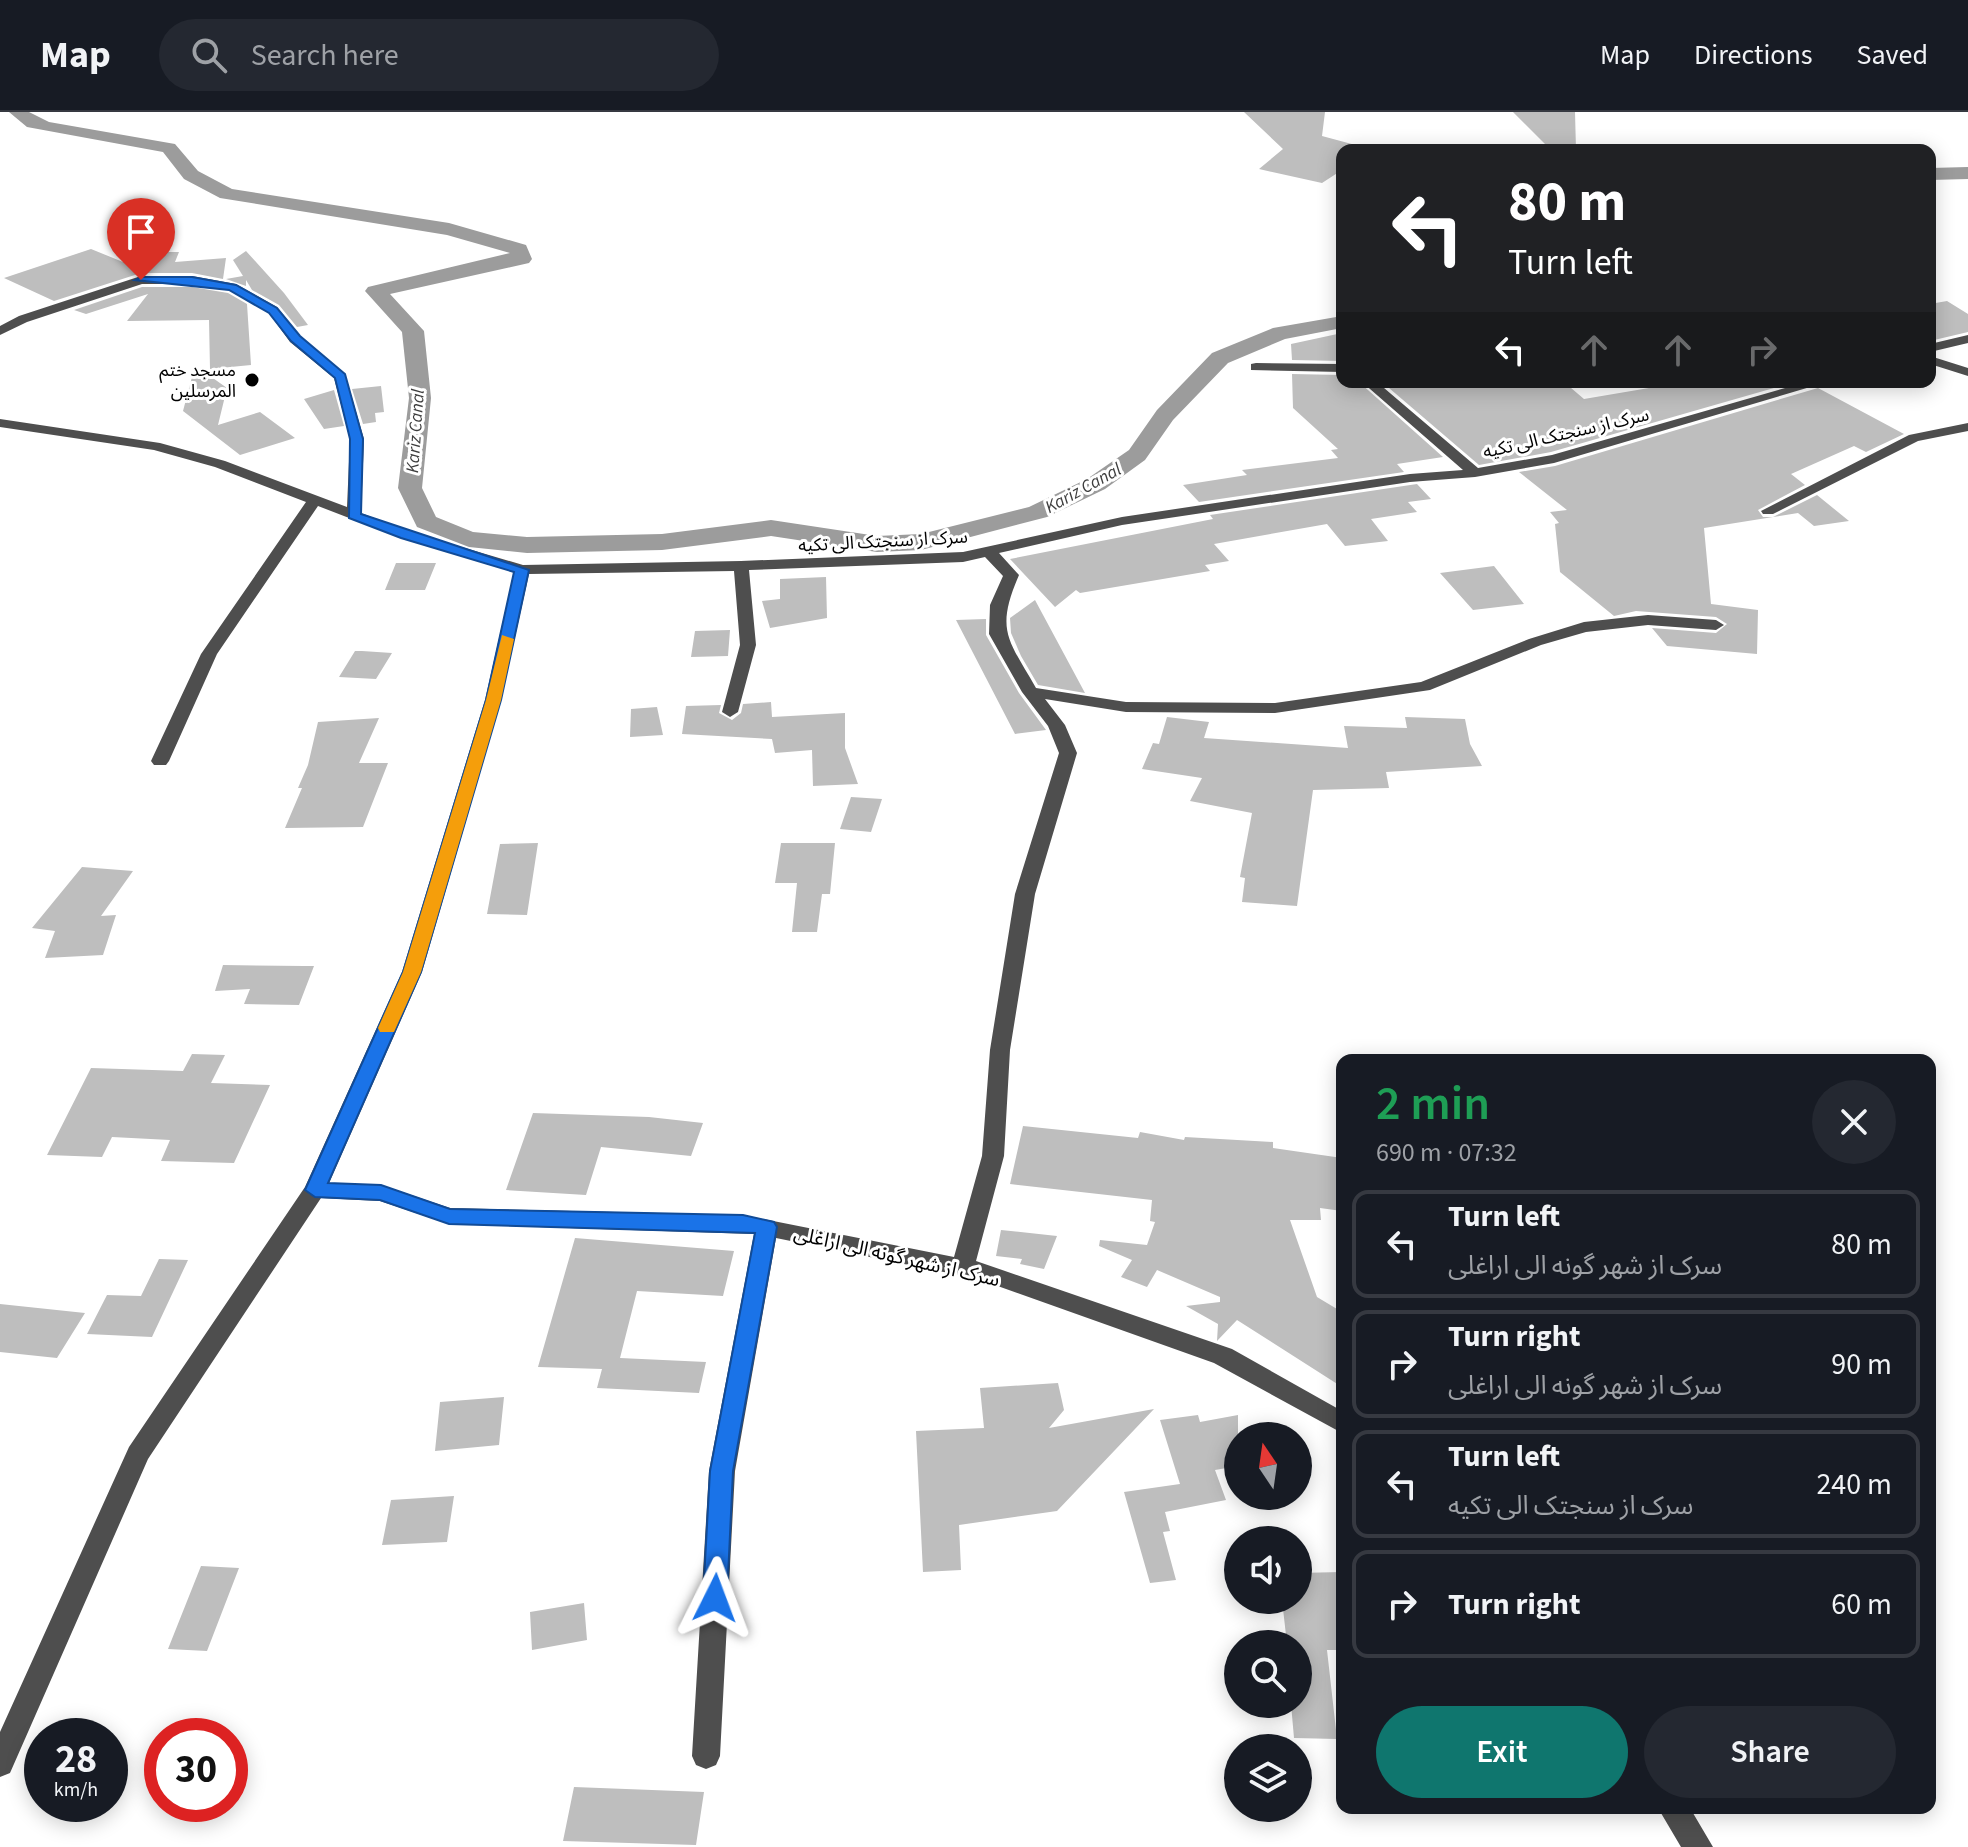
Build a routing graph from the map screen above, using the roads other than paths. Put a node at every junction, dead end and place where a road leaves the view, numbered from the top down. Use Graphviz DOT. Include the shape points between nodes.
graph roads {
  1 [pos="0,331"];
  2 [pos="1968,339"];
  3 [pos="1936,347"];
  4 [pos="1936,362"];
  5 [pos="1256,367"];
  6 [pos="1336,368"];
  7 [pos="1968,372"];
  8 [pos="1376,388"];
  9 [pos="1799,388"];
  10 [pos="0,423"];
  11 [pos="1968,427"];
  12 [pos="1475,473"];
  13 [pos="314,501"];
  14 [pos="1768,511"];
  15 [pos="354,516"];
  16 [pos="988,551"];
  17 [pos="741,566"];
  18 [pos="522,570"];
  19 [pos="1716,625"];
  20 [pos="1030,692"];
  21 [pos="730,712"];
  22 [pos="160,761"];
  23 [pos="315,1190"];
  24 [pos="767,1227"];
  25 [pos="963,1267"];
  26 [pos="1336,1420"];
  27 [pos="706,1756"];
  28 [pos="0,1764"];
  29 [pos="1677,1814"];
  30 [pos="1698,1847"];
  1 -- 15 [label="street" via="141,280 232,287 273,310 295,339 340,377 357,439"];
  2 -- 3 [label="street"];
  4 -- 7 [label="street"];
  5 -- 6 [label="street"];
  8 -- 12 [label="street"];
  9 -- 12 [label="street, سرک از سنجتک الی تکیه" via="1568,455"];
  10 -- 13 [label="street, سرک از سنجتک الی تکیه" via="155,446 220,464"];
  11 -- 14 [label="street" via="1914,438"];
  12 -- 16 [label="street, سرک از سنجتک الی تکیه" via="1122,521"];
  13 -- 15 [label="street, سرک از سنجتک الی تکیه"];
  13 -- 22 [label="street" via="209,654"];
  15 -- 18 [label="street, سرک از سنجتک الی تکیه"];
  16 -- 17 [label="street, سرک از سنجتک الی تکیه" via="963,557"];
  16 -- 20 [label="street" via="1011,575 998,605 997,634"];
  17 -- 18 [label="street, سرک از سنجتک الی تکیه"];
  17 -- 21 [label="street" via="748,645"];
  18 -- 23 [label="street" via="493,700 412,972"];
  19 -- 20 [label="street" via="1648,620 1584,627 1424,686 1275,708 1126,707"];
  20 -- 25 [label="street" via="1056,725 1068,753 1025,894 1000,1050 993,1156"];
  23 -- 24 [label="street, سرک از شهر گونه الی اراغلی" via="381,1193 449,1216"];
  23 -- 28 [label="street" via="138,1454"];
  24 -- 25 [label="street, سرک از شهر گونه الی اراغلی"];
  24 -- 27 [label="street" via="722,1471"];
  25 -- 26 [label="street, سرک از شهر گونه الی اراغلی" via="1223,1356"];
  29 -- 30 [label="street"];
}
